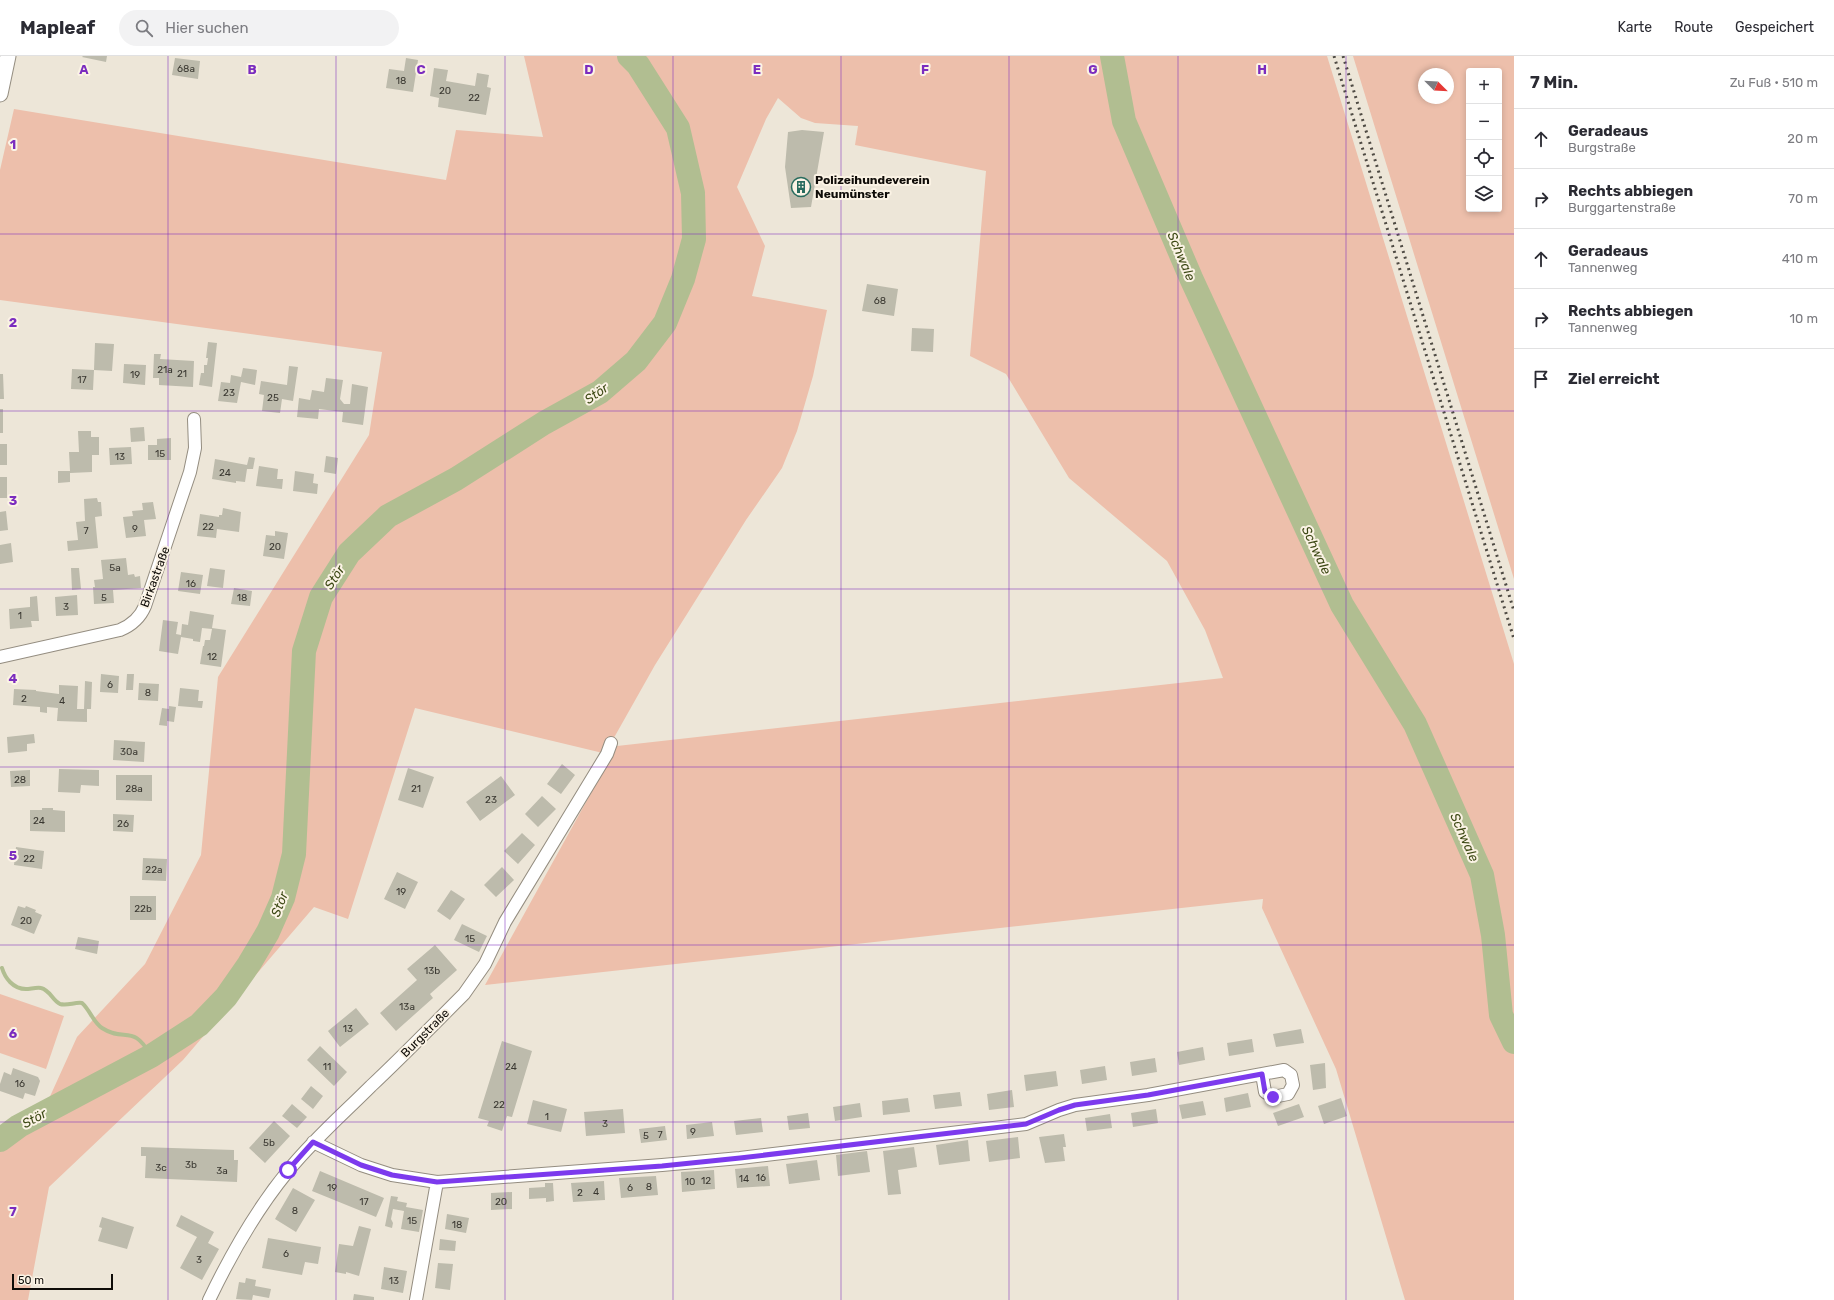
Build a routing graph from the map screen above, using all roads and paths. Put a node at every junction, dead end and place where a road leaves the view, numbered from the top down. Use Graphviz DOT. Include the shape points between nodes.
graph roads {
  1 [pos="8,56"];
  2 [pos="0,94"];
  3 [pos="194,419"];
  4 [pos="0,656"];
  5 [pos="611,743"];
  6 [pos="1262,1074"];
  7 [pos="313,1142"];
  8 [pos="437,1182"];
  9 [pos="209,1300"];
  10 [pos="416,1300"];
  1 -- 2 [label="street"];
  3 -- 4 [label="street, Birkastraße" via="195,448 190,472 145,606 138,618 120,630"];
  5 -- 7 [label="street, Burgstraße" via="607,754 505,922 485,964 464,994"];
  6 -- 8 [label="street" via="1148,1095 1075,1105 1026,1124 732,1159"];
  7 -- 8 [label="street" via="361,1165 392,1175"];
  7 -- 9 [label="street, Burgstraße" via="259,1208"];
  8 -- 10 [label="street"];
}
